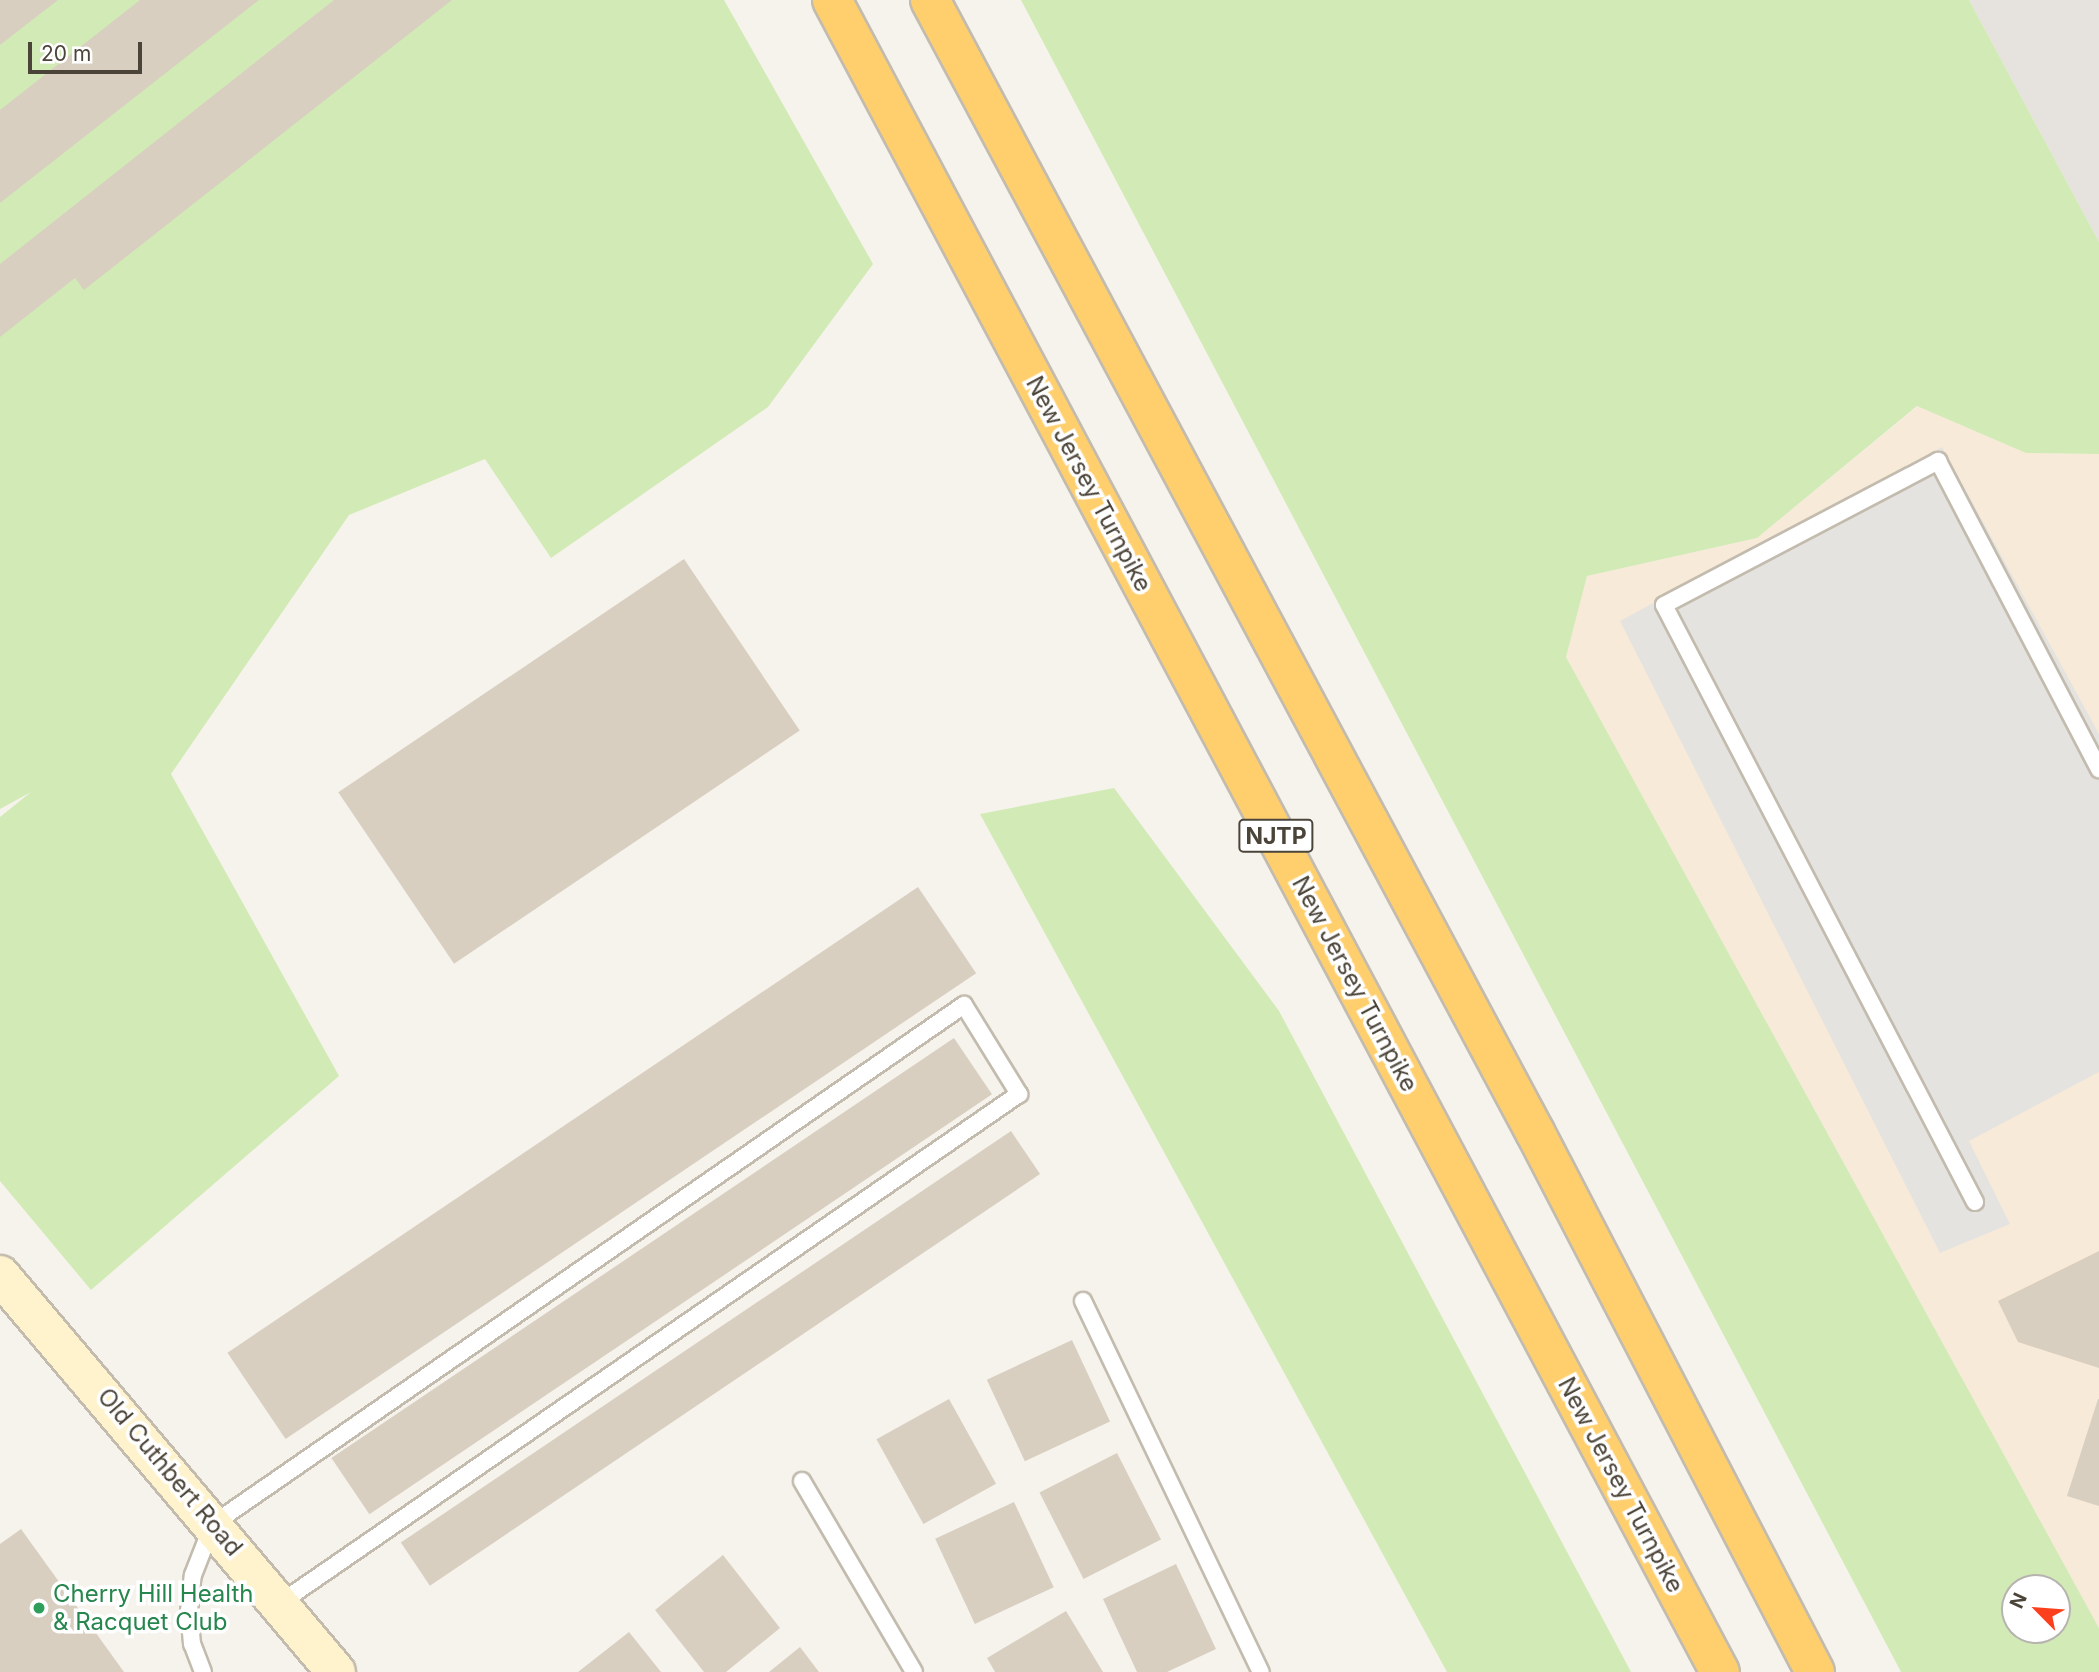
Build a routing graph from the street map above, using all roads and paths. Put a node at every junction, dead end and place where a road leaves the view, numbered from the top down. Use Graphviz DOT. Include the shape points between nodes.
graph roads {
  1 [pos="832,0"];
  2 [pos="930,0"];
  3 [pos="2099,767"];
  4 [pos="1975,1202"];
  5 [pos="0,1275"];
  6 [pos="1083,1301"];
  7 [pos="802,1481"];
  8 [pos="213,1524"];
  9 [pos="280,1603"];
  10 [pos="203,1672"];
  11 [pos="336,1672"];
  12 [pos="914,1672"];
  13 [pos="1261,1672"];
  14 [pos="1720,1672"];
  15 [pos="1815,1672"];
  1 -- 14 [label="highway, New Jersey Turnpike / NJTP"];
  2 -- 15 [label="highway" via="1535,1132"];
  3 -- 4 [label="lane" via="1938,461 1664,605"];
  5 -- 8 [label="street, Old Cuthbert Road"];
  6 -- 13 [label="lane"];
  7 -- 12 [label="lane"];
  8 -- 9 [label="street, Old Cuthbert Road"];
  8 -- 9 [label="lane" via="964,1005 1019,1094"];
  8 -- 10 [label="lane" via="193,1574 189,1611 192,1644"];
  9 -- 11 [label="street, Old Cuthbert Road"];
}
